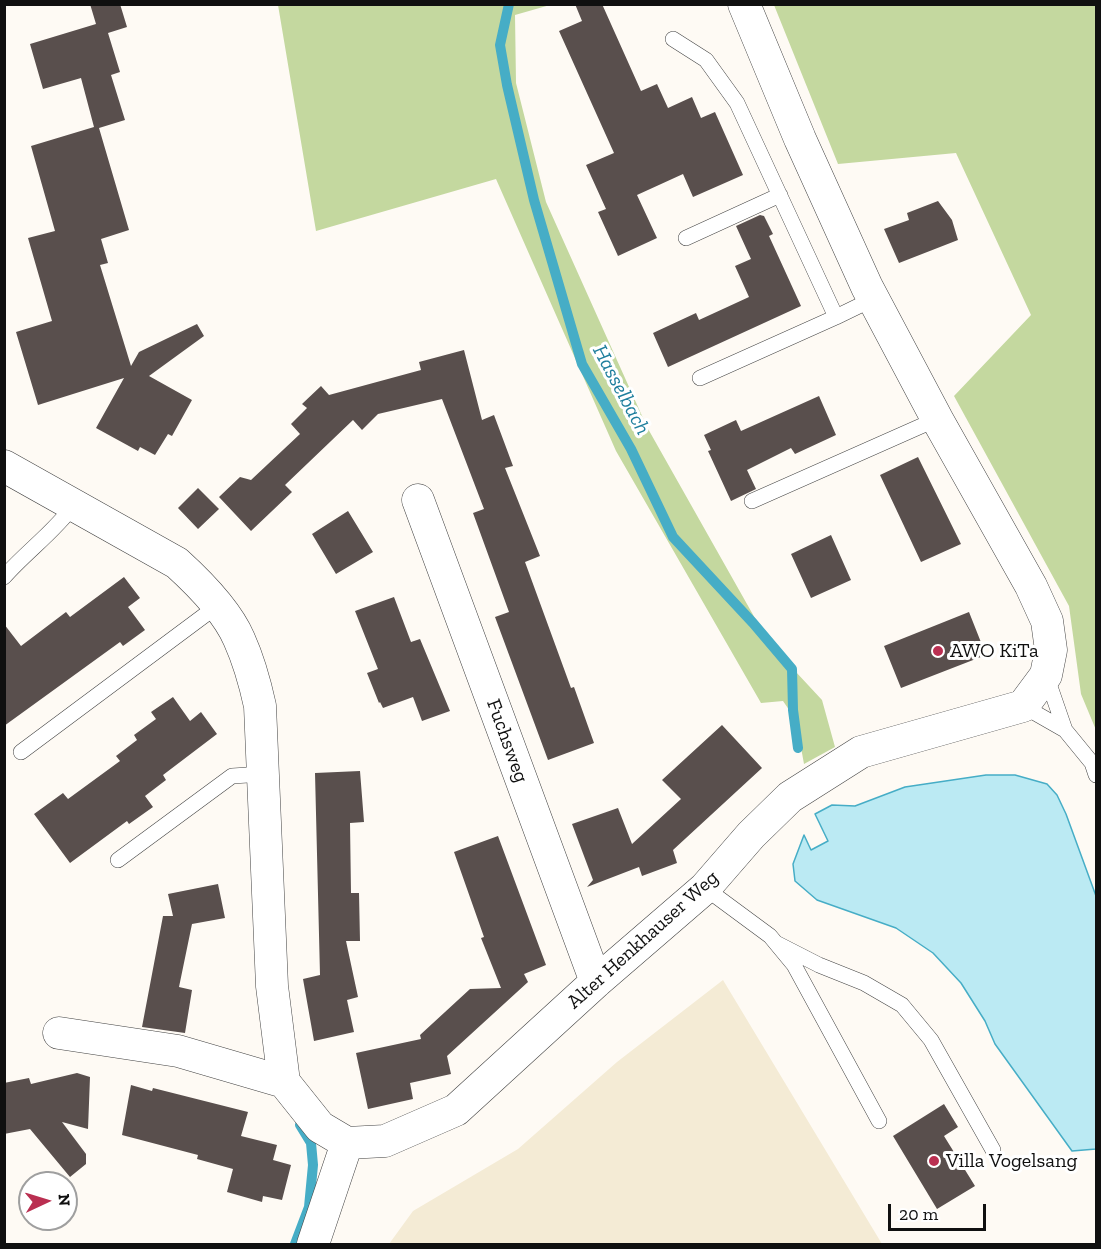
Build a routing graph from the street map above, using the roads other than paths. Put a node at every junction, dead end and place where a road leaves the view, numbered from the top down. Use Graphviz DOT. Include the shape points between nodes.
graph roads {
  1 [pos="744,4"];
  2 [pos="672,39"];
  3 [pos="780,195"];
  4 [pos="686,238"];
  5 [pos="873,299"];
  6 [pos="836,316"];
  7 [pos="700,378"];
  8 [pos="937,419"];
  9 [pos="4,466"];
  10 [pos="418,500"];
  11 [pos="752,501"];
  12 [pos="74,505"];
  13 [pos="4,577"];
  14 [pos="217,606"];
  15 [pos="1046,675"];
  16 [pos="1023,706"];
  17 [pos="1065,730"];
  18 [pos="21,752"];
  19 [pos="264,774"];
  20 [pos="1096,775"];
  21 [pos="118,860"];
  22 [pos="705,888"];
  23 [pos="776,943"];
  24 [pos="596,982"];
  25 [pos="59,1033"];
  26 [pos="284,1082"];
  27 [pos="879,1121"];
  28 [pos="347,1143"];
  29 [pos="993,1150"];
  30 [pos="313,1245"];
  1 -- 5 [label="street"];
  2 -- 3 [label="lane" via="706,60 737,103"];
  3 -- 4 [label="lane"];
  3 -- 6 [label="lane"];
  5 -- 6 [label="lane"];
  5 -- 8 [label="street"];
  6 -- 7 [label="lane"];
  8 -- 11 [label="lane"];
  8 -- 15 [label="street" via="1047,621 1051,650"];
  9 -- 12 [label="street"];
  10 -- 24 [label="street, Fuchsweg"];
  12 -- 13 [label="lane" via="61,523"];
  12 -- 14 [label="street" via="177,563"];
  14 -- 18 [label="lane"];
  14 -- 19 [label="street" via="238,636 251,669 260,706"];
  15 -- 16 [label="street"];
  15 -- 17 [label="lane"];
  16 -- 17 [label="lane"];
  16 -- 22 [label="street, Alter Henkhauser Weg" via="861,752 790,797"];
  17 -- 20 [label="lane" via="1092,763"];
  19 -- 21 [label="lane" via="232,776"];
  19 -- 26 [label="street" via="272,986"];
  22 -- 23 [label="lane"];
  22 -- 24 [label="street, Alter Henkhauser Weg"];
  23 -- 27 [label="lane" via="794,965"];
  23 -- 29 [label="lane" via="902,1005 931,1040"];
  24 -- 28 [label="street, Alter Henkhauser Weg" via="456,1110 385,1141"];
  25 -- 26 [label="street" via="178,1051"];
  26 -- 28 [label="street" via="320,1127"];
  28 -- 30 [label="street"];
}
